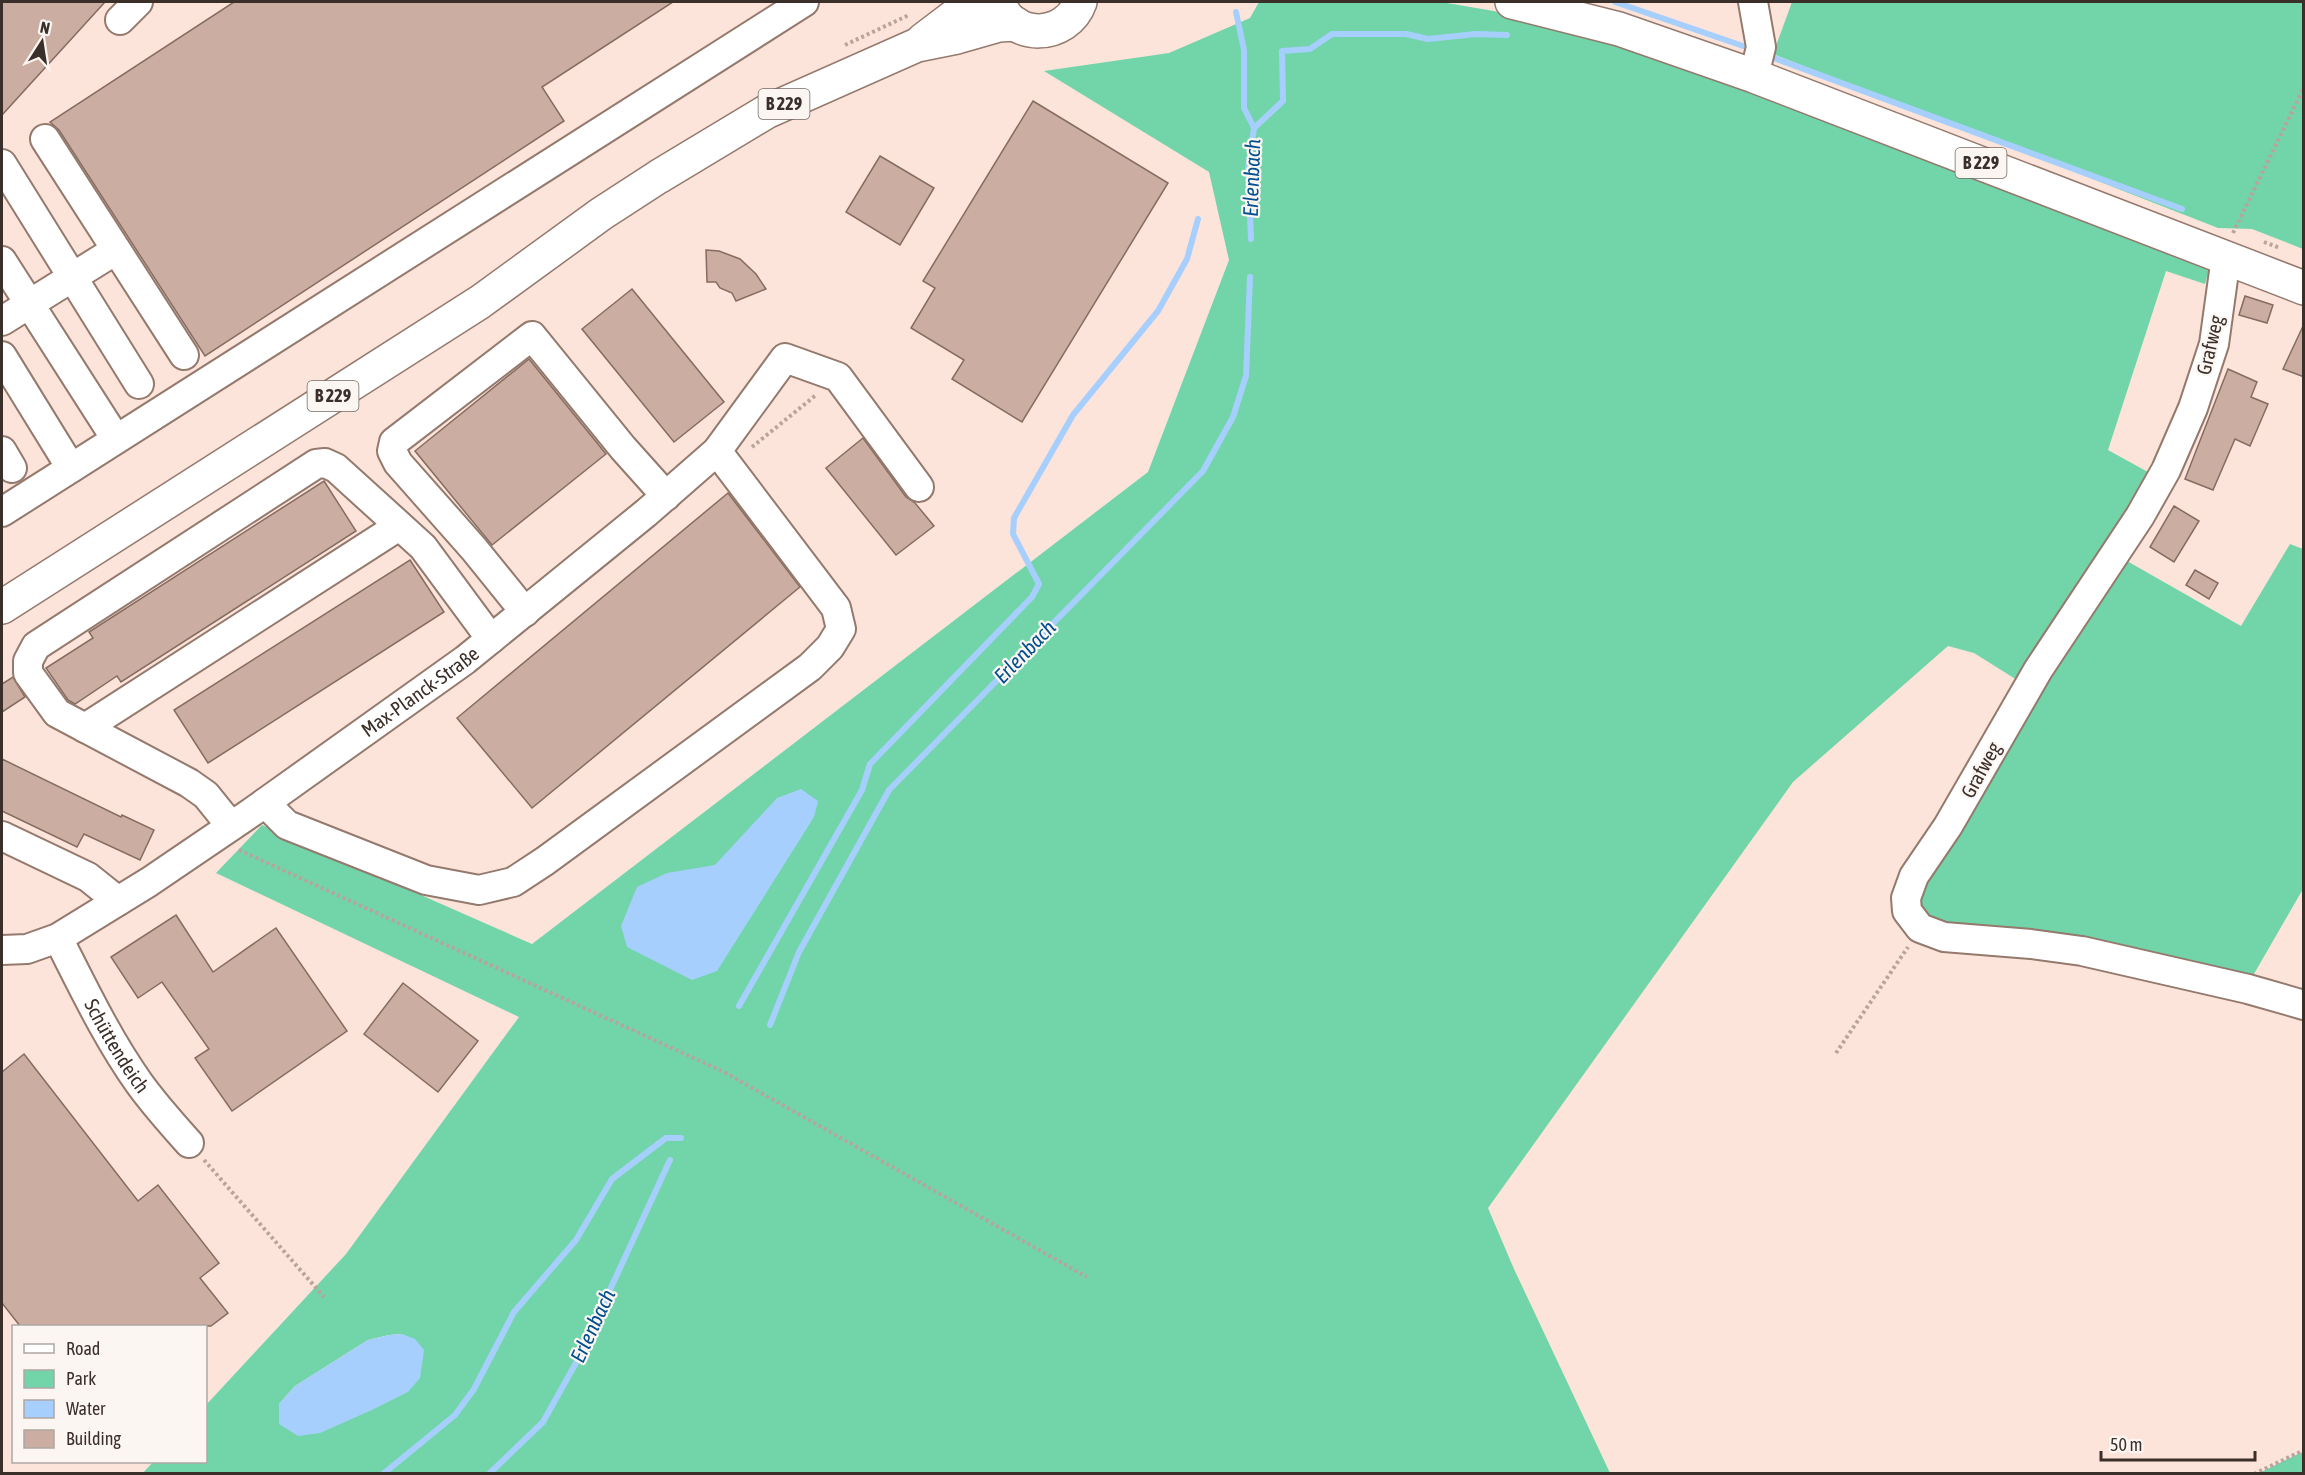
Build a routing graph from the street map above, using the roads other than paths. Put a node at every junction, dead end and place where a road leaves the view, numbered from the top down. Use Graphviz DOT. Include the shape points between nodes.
graph roads {
  1 [pos="804,2"];
  2 [pos="973,2"];
  3 [pos="1521,2"];
  4 [pos="1754,2"];
  5 [pos="1083,3"];
  6 [pos="1007,13"];
  7 [pos="917,45"];
  8 [pos="1754,76"];
  9 [pos="45,139"];
  10 [pos="2,164"];
  11 [pos="2228,249"];
  12 [pos="116,250"];
  13 [pos="2,261"];
  14 [pos="72,278"];
  15 [pos="2304,288"];
  16 [pos="30,304"];
  17 [pos="2,321"];
  18 [pos="184,355"];
  19 [pos="2,356"];
  20 [pos="139,384"];
  21 [pos="116,439"];
  22 [pos="717,451"];
  23 [pos="71,468"];
  24 [pos="919,487"];
  25 [pos="666,496"];
  26 [pos="2,512"];
  27 [pos="399,526"];
  28 [pos="2,607"];
  29 [pos="525,612"];
  30 [pos="491,639"];
  31 [pos="85,728"];
  32 [pos="266,803"];
  33 [pos="231,826"];
  34 [pos="2,836"];
  35 [pos="118,901"];
  36 [pos="58,939"];
  37 [pos="2,950"];
  38 [pos="2304,1005"];
  39 [pos="189,1143"];
  1 -- 21 [label="street"];
  2 -- 7 [label="main road, B 229"];
  3 -- 8 [label="main road, B 229" via="1619,29"];
  4 -- 8 [label="street" via="1761,47"];
  5 -- 6 [label="main road" via="1065,23 1046,31 1035,31"];
  6 -- 7 [label="main road, B 229" via="999,25"];
  7 -- 28 [label="main road, B 229" via="766,112 704,148 601,214 480,302"];
  8 -- 11 [label="main road, B 229"];
  9 -- 12 [label="street"];
  10 -- 14 [label="street"];
  11 -- 15 [label="main road, B 229"];
  11 -- 38 [label="street, Grafweg" via="2214,345 2174,451 2140,516 2064,628 1948,826 1914,876 1906,898 1907,910 1920,928 1944,937 2082,951"];
  12 -- 14 [label="street"];
  12 -- 18 [label="street"];
  13 -- 16 [label="street"];
  14 -- 16 [label="street"];
  14 -- 20 [label="street"];
  16 -- 17 [label="street"];
  16 -- 21 [label="street"];
  19 -- 23 [label="street"];
  21 -- 23 [label="street"];
  22 -- 24 [label="street, Max-Planck-Straße" via="785,358 838,377"];
  22 -- 25 [label="street, Max-Planck-Straße"];
  22 -- 32 [label="street" via="836,608 841,629 810,667 513,882 479,890 426,880 287,825"];
  23 -- 26 [label="street"];
  25 -- 29 [label="street, Max-Planck-Straße"];
  25 -- 29 [label="street" via="532,336 394,442 392,451 398,463"];
  27 -- 30 [label="street" via="423,547"];
  27 -- 31 [label="street"];
  27 -- 31 [label="street" via="336,468 325,463 306,470 36,646 28,661 28,673 57,713"];
  29 -- 30 [label="street, Max-Planck-Straße"];
  30 -- 32 [label="street, Max-Planck-Straße"];
  31 -- 33 [label="street" via="189,783 206,795"];
  32 -- 33 [label="street, Max-Planck-Straße"];
  33 -- 35 [label="street, Max-Planck-Straße"];
  34 -- 35 [label="street" via="88,877"];
  35 -- 36 [label="street, Max-Planck-Straße"];
  36 -- 37 [label="street, Max-Planck-Straße" via="27,949"];
  36 -- 39 [label="street, Schüttendeich" via="98,1017 138,1081"];
}
